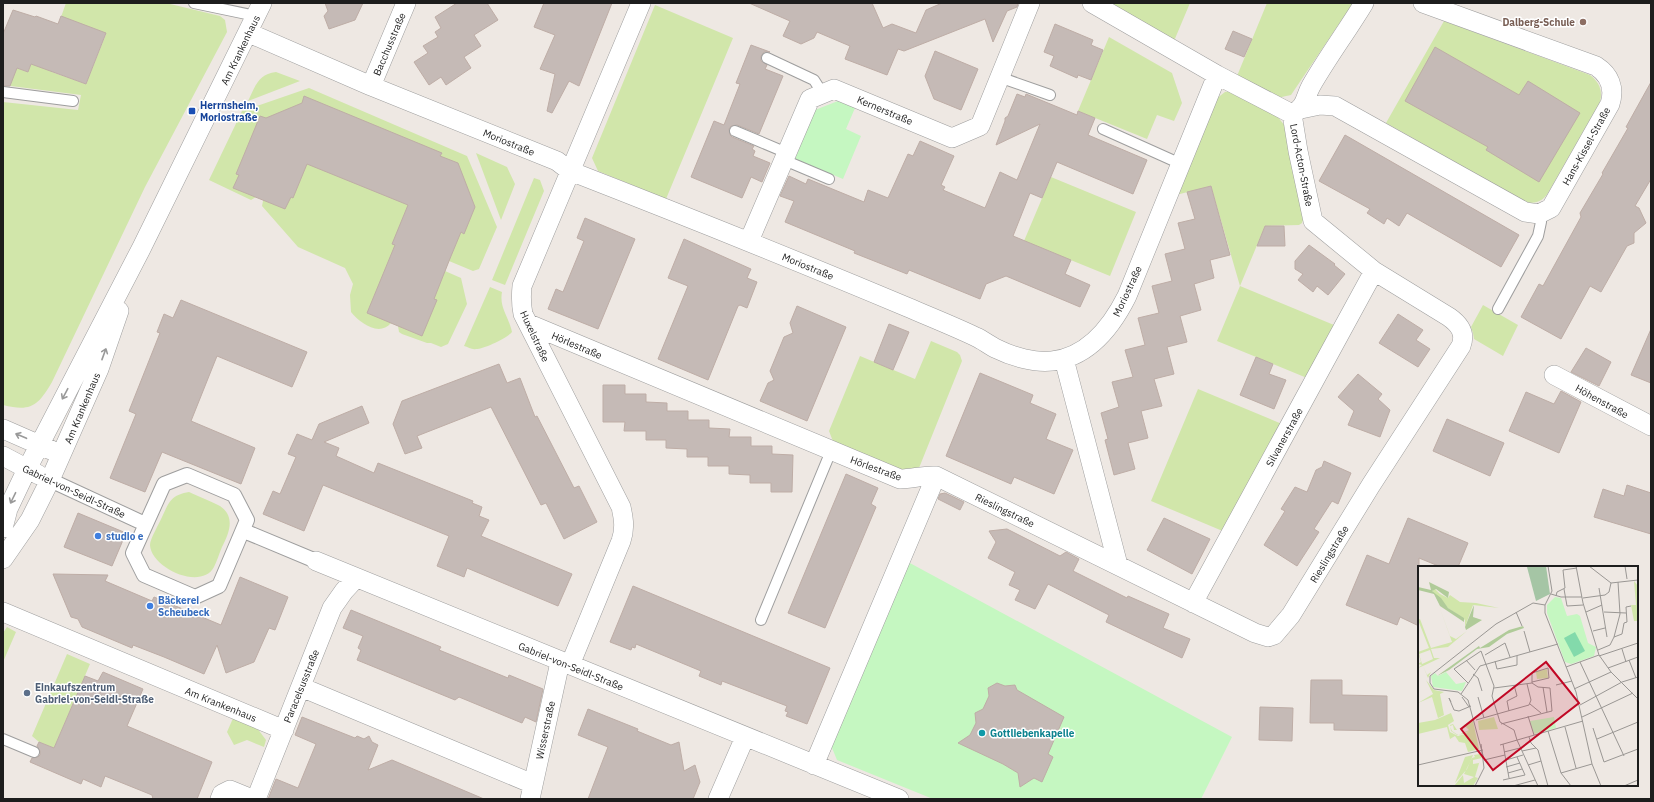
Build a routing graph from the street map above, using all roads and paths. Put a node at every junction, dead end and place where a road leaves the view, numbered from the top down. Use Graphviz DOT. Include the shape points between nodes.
graph roads {
  1 [pos="194,3"];
  2 [pos="406,3"];
  3 [pos="641,3"];
  4 [pos="1030,3"];
  5 [pos="1092,3"];
  6 [pos="1364,3"];
  7 [pos="1423,3"];
  8 [pos="259,10"];
  9 [pos="249,33"];
  10 [pos="767,58"];
  11 [pos="1217,75"];
  12 [pos="999,77"];
  13 [pos="371,86"];
  14 [pos="3,92"];
  15 [pos="822,94"];
  16 [pos="1050,95"];
  17 [pos="73,101"];
  18 [pos="1297,112"];
  19 [pos="1103,129"];
  20 [pos="735,131"];
  21 [pos="785,157"];
  22 [pos="1181,164"];
  23 [pos="570,171"];
  24 [pos="829,179"];
  25 [pos="1539,214"];
  26 [pos="749,241"];
  27 [pos="142,247"];
  28 [pos="1374,271"];
  29 [pos="1498,309"];
  30 [pos="1456,322"];
  31 [pos="529,324"];
  32 [pos="1064,359"];
  33 [pos="1554,375"];
  34 [pos="1651,426"];
  35 [pos="3,429"];
  36 [pos="40,444"];
  37 [pos="831,451"];
  38 [pos="62,455"];
  39 [pos="3,456"];
  40 [pos="27,469"];
  41 [pos="936,476"];
  42 [pos="50,480"];
  43 [pos="145,524"];
  44 [pos="3,528"];
  45 [pos="244,531"];
  46 [pos="3,559"];
  47 [pos="316,561"];
  48 [pos="1118,565"];
  49 [pos="356,578"];
  50 [pos="1193,603"];
  51 [pos="3,612"];
  52 [pos="761,620"];
  53 [pos="565,663"];
  54 [pos="301,687"];
  55 [pos="284,730"];
  56 [pos="745,737"];
  57 [pos="3,739"];
  58 [pos="34,752"];
  59 [pos="814,765"];
  60 [pos="532,791"];
  61 [pos="220,799"];
  62 [pos="252,799"];
  63 [pos="256,799"];
  64 [pos="718,799"];
  65 [pos="899,799"];
  1 -- 8 [label="lane"];
  2 -- 13 [label="street, Bacchusstraße"];
  3 -- 23 [label="street, Huxelstraße"];
  4 -- 12 [label="street, Kernerstraße"];
  5 -- 11 [label="street, Lord-Acton-Straße"];
  6 -- 18 [label="street" via="1311,86 1305,103"];
  7 -- 25 [label="street, Hans-Kissel-Straße" via="1596,66 1607,76 1612,90 1610,104 1555,202 1551,208"];
  8 -- 9 [label="street, Am Krankenhaus"];
  9 -- 13 [label="street, Moriostraße"];
  9 -- 27 [label="street, Am Krankenhaus"];
  10 -- 15 [label="lane" via="814,80"];
  11 -- 18 [label="street, Lord-Acton-Straße"];
  11 -- 22 [label="street, Moriostraße"];
  12 -- 15 [label="street, Kernerstraße" via="980,126 952,138 834,89"];
  12 -- 16 [label="lane"];
  13 -- 23 [label="street, Moriostraße" via="557,161"];
  14 -- 17 [label="lane"];
  15 -- 21 [label="street" via="810,99"];
  18 -- 25 [label="street" via="1320,105 1335,106 1525,212"];
  18 -- 28 [label="street, Lord-Acton-Straße" via="1298,151 1313,221"];
  19 -- 22 [label="lane"];
  20 -- 21 [label="lane"];
  21 -- 24 [label="lane"];
  21 -- 26 [label="street"];
  22 -- 32 [label="street, Moriostraße" via="1120,310 1094,342"];
  23 -- 26 [label="street, Moriostraße"];
  23 -- 31 [label="street, Huxelstraße" via="522,286 520,303"];
  25 -- 29 [label="lane" via="1541,222 1538,236"];
  26 -- 32 [label="street, Moriostraße" via="929,316 998,350 1040,361"];
  27 -- 36 [label="street, Am Krankenhaus, one-way"];
  38 -- 27 [label="street, Am Krankenhaus, one-way" via="99,370"];
  28 -- 30 [label="street, Lord-Acton-Straße"];
  28 -- 50 [label="street, Silvanerstraße"];
  30 -- 50 [label="street, Rieslingstraße" via="1464,339 1461,346 1308,588 1278,631 1268,637 1262,636"];
  31 -- 37 [label="street, Hörlestraße"];
  31 -- 53 [label="street, Huxelstraße" via="621,507 624,519 621,541"];
  32 -- 48 [label="street"];
  33 -- 34 [label="street, Höhenstraße"];
  36 -- 35 [label="street, one-way"];
  36 -- 38 [label="street"];
  36 -- 40 [label="street, Am Krankenhaus"];
  37 -- 41 [label="street, Hörlestraße" via="900,479"];
  37 -- 52 [label="lane"];
  38 -- 42 [label="street, Am Krankenhaus"];
  39 -- 40 [label="street, Gabriel-von-Seidl-Straße"];
  40 -- 42 [label="street, Gabriel-von-Seidl-Straße"];
  40 -- 44 [label="street, Am Krankenhaus, one-way" via="8,509"];
  41 -- 48 [label="street, Rieslingstraße"];
  41 -- 59 [label="street"];
  42 -- 43 [label="street, Gabriel-von-Seidl-Straße"];
  42 -- 46 [label="street, Am Krankenhaus" via="30,520"];
  43 -- 45 [label="street" via="164,484 187,475 234,495 247,520"];
  43 -- 45 [label="street" via="133,553 144,575 195,597 219,586"];
  45 -- 47 [label="street, Gabriel-von-Seidl-Straße"];
  47 -- 49 [label="street, Gabriel-von-Seidl-Straße"];
  48 -- 50 [label="street, Rieslingstraße"];
  49 -- 53 [label="street, Gabriel-von-Seidl-Straße"];
  49 -- 54 [label="street, Paracelsusstraße" via="332,608"];
  51 -- 55 [label="street, Am Krankenhaus"];
  53 -- 56 [label="street, Gabriel-von-Seidl-Straße"];
  53 -- 60 [label="street, Wisserstraße"];
  54 -- 55 [label="street, Paracelsusstraße"];
  54 -- 60 [label="street"];
  55 -- 63 [label="street, Paracelsusstraße"];
  56 -- 59 [label="street, Gabriel-von-Seidl-Straße"];
  56 -- 64 [label="street"];
  57 -- 58 [label="lane"];
  59 -- 65 [label="street, Gabriel-von-Seidl-Straße"];
  61 -- 62 [label="street" via="222,794 230,790"];
}
